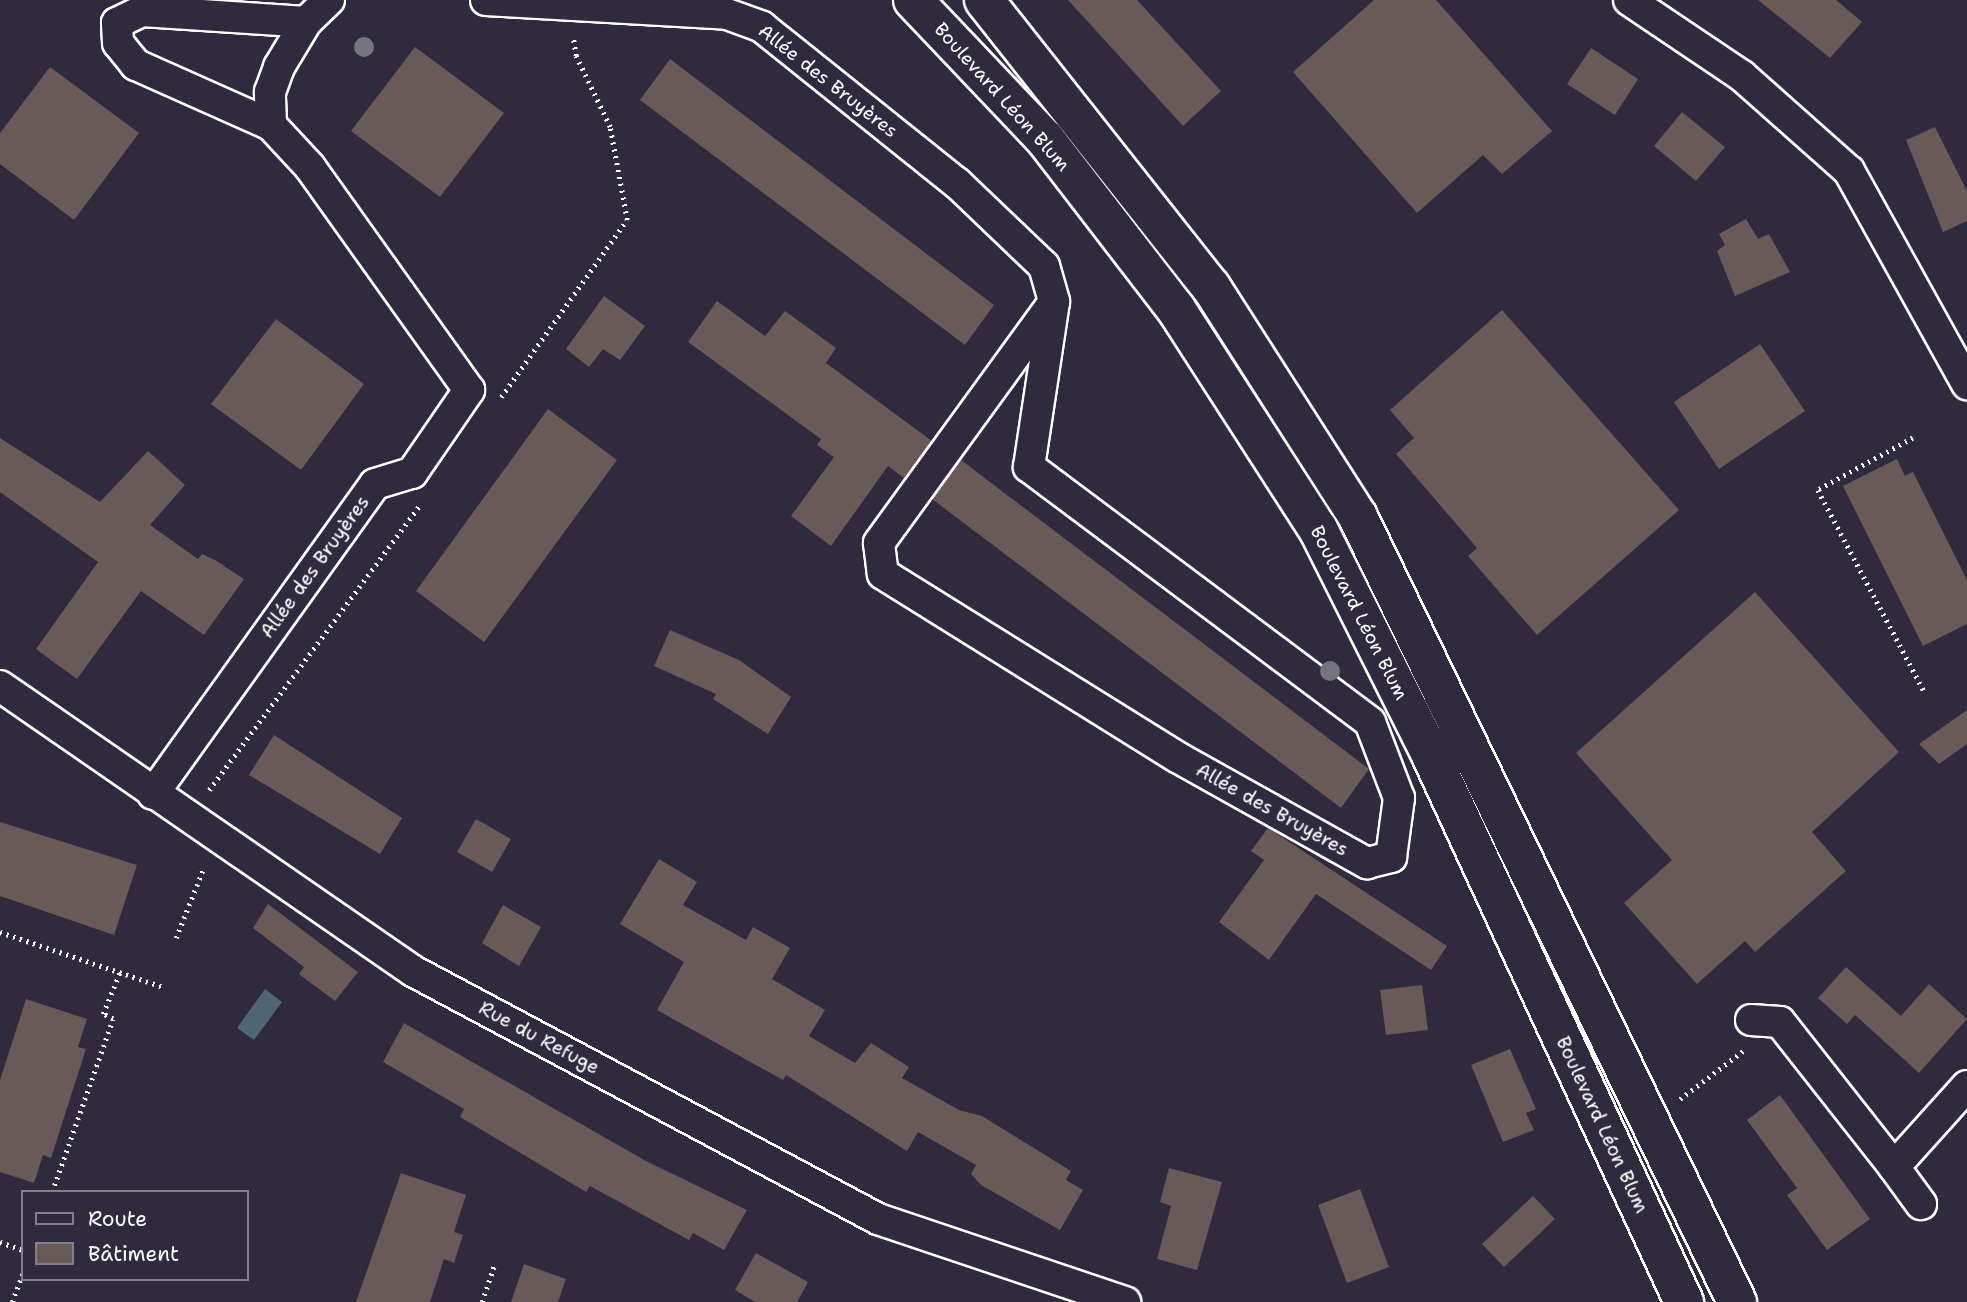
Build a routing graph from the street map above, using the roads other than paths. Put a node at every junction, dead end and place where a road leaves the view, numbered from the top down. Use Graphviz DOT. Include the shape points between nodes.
graph roads {
  1 [pos="330,0"];
  2 [pos="486,0"];
  3 [pos="913,0"];
  4 [pos="984,0"];
  5 [pos="1629,0"];
  6 [pos="306,22"];
  7 [pos="271,125"];
  8 [pos="1054,302"];
  9 [pos="1967,384"];
  10 [pos="0,686"];
  11 [pos="153,794"];
  12 [pos="1751,1020"];
  13 [pos="1967,1086"];
  14 [pos="1894,1167"];
  15 [pos="1922,1203"];
  16 [pos="1125,1302"];
  17 [pos="1684,1302"];
  18 [pos="1737,1302"];
  1 -- 6 [label="street"];
  2 -- 8 [label="street, Allée des Bruyères" via="727,14 762,27 957,183 1044,265"];
  3 -- 17 [label="main road, Boulevard Léon Blum" via="1045,139 1168,298 1318,529 1431,755"];
  4 -- 18 [label="main road, Boulevard Léon Blum" via="1211,287 1358,517"];
  5 -- 9 [label="street" via="1742,76 1849,171"];
  6 -- 7 [label="street" via="275,80"];
  6 -- 7 [label="street, Allée des Bruyères" via="142,11 117,23 118,43 136,65"];
  7 -- 11 [label="street, Allée des Bruyères" via="310,167 469,390 412,473 374,484"];
  8 -- 8 [label="street, Allée des Bruyères" via="1029,467 1370,722 1399,798 1391,857 1367,863 1177,757 883,574 879,543"];
  10 -- 11 [label="street, Rue du Refuge"];
  11 -- 16 [label="street, Rue du Refuge" via="413,971 877,1219"];
  12 -- 14 [label="street" via="1780,1022"];
  13 -- 14 [label="street"];
  14 -- 15 [label="street"];
}
